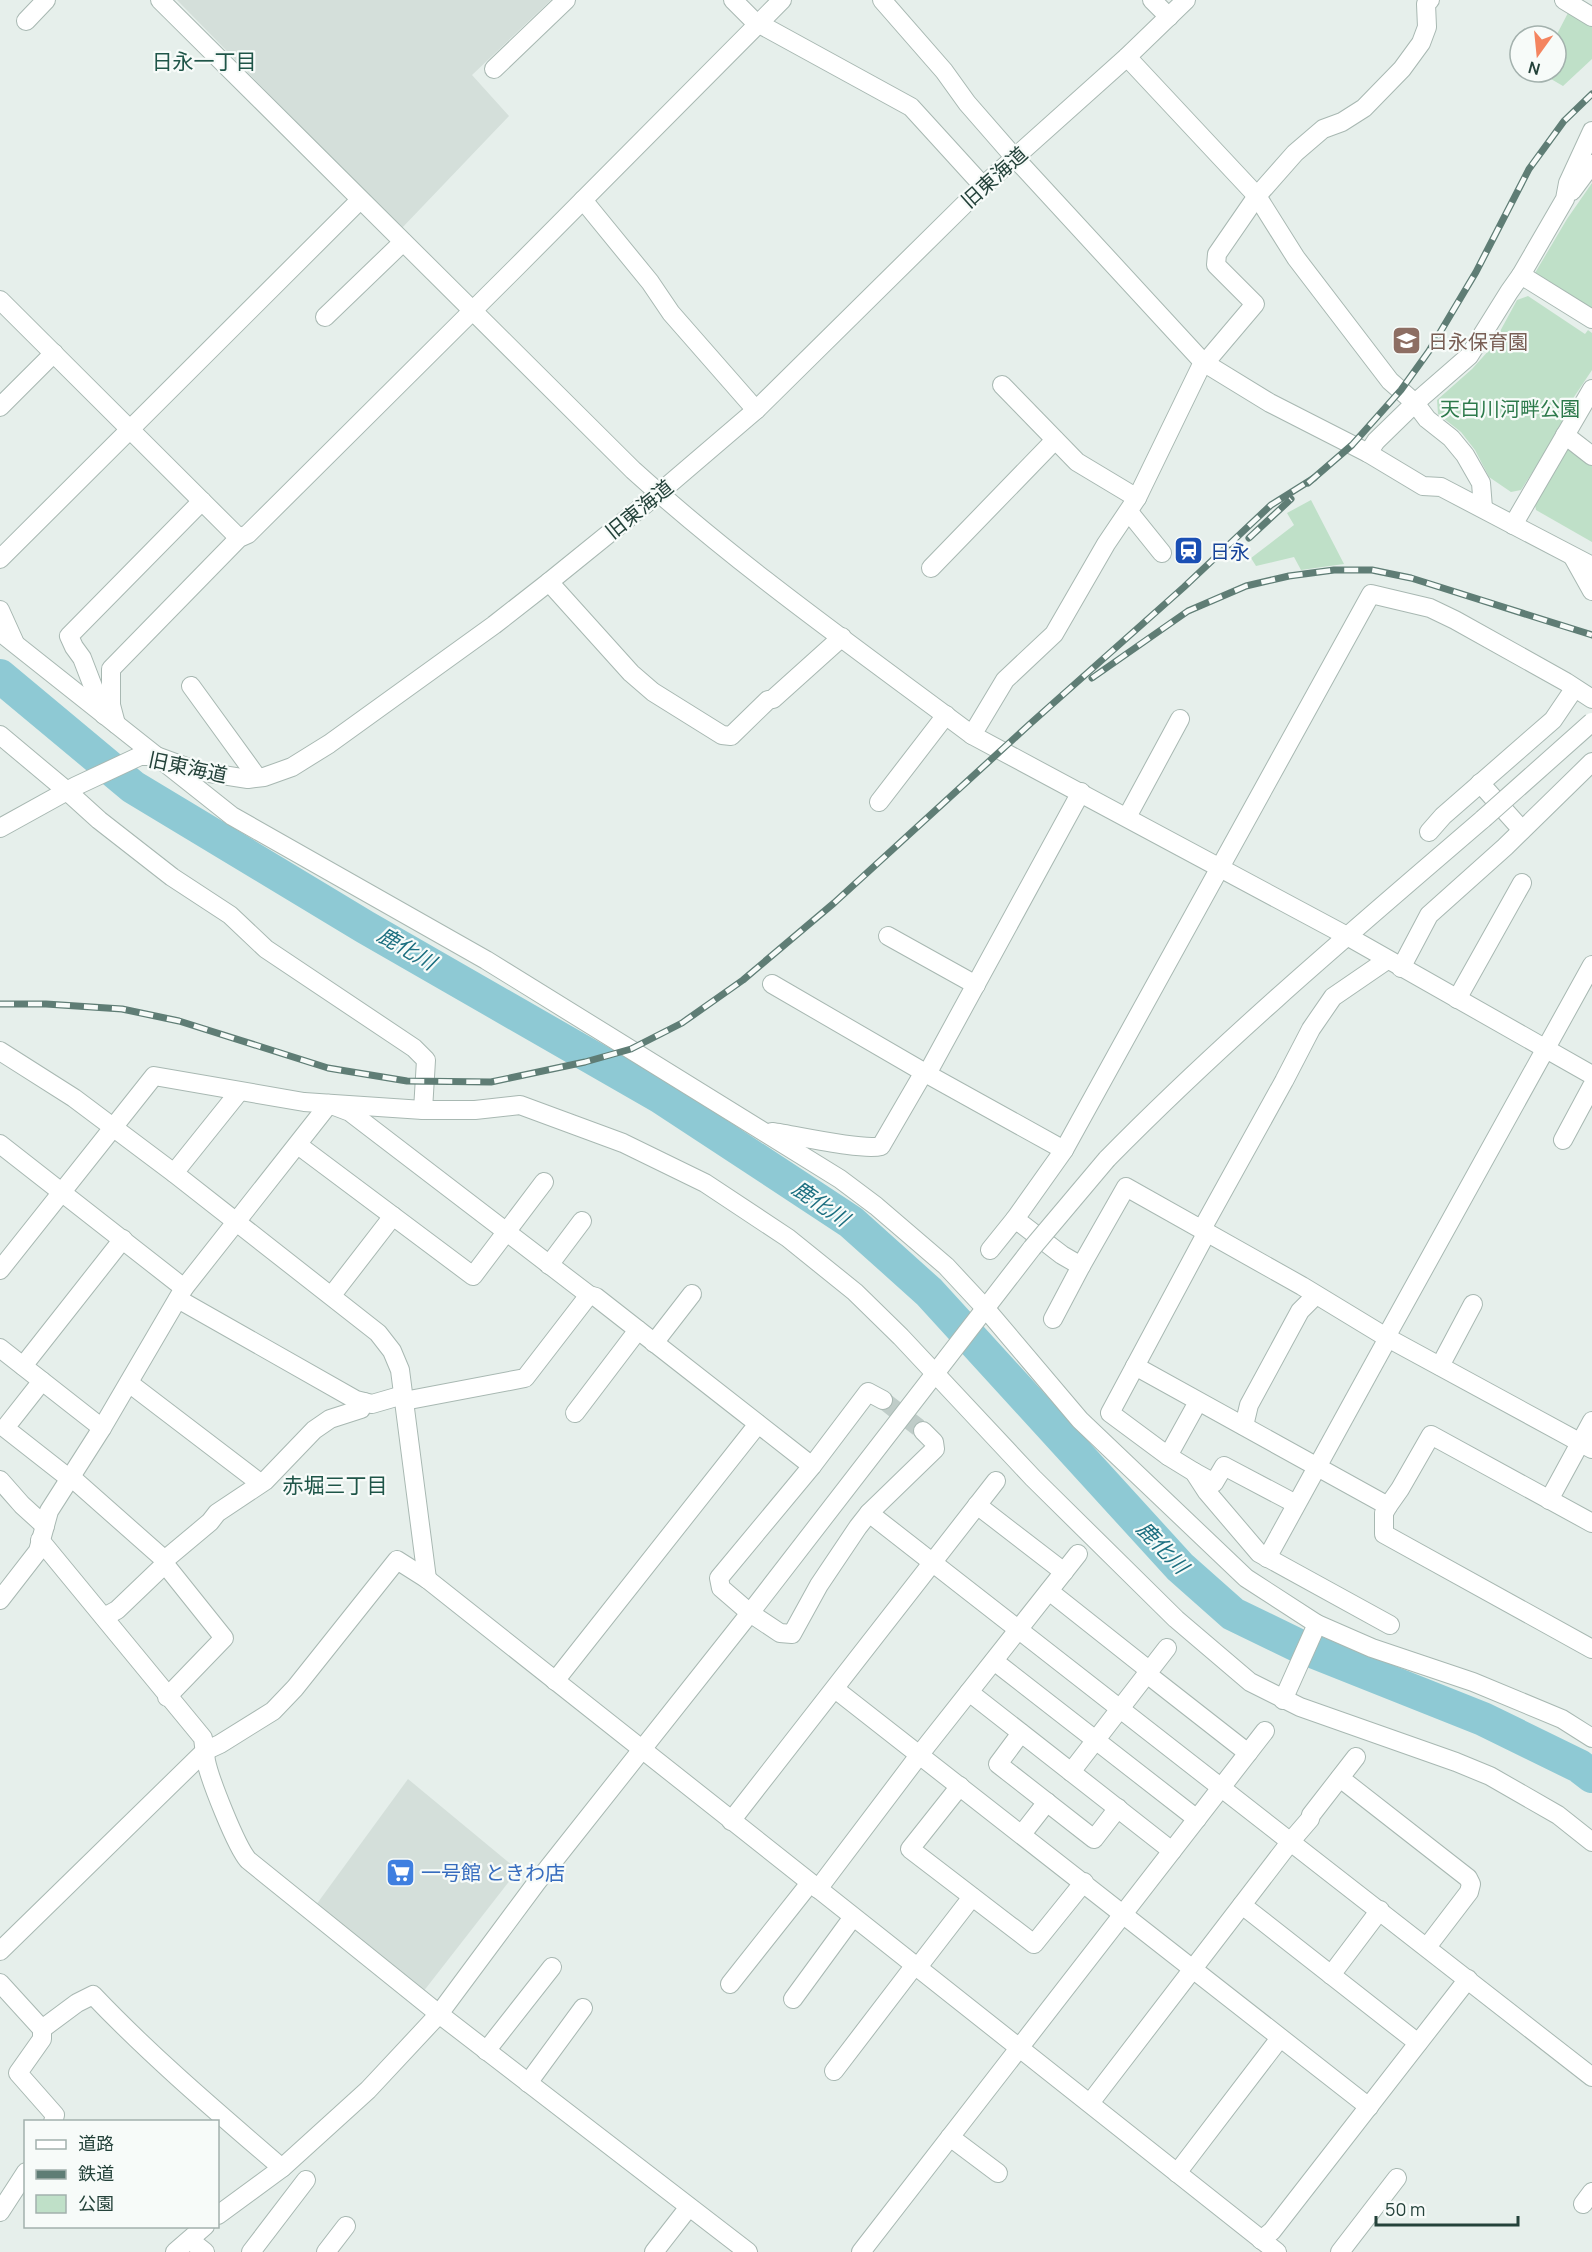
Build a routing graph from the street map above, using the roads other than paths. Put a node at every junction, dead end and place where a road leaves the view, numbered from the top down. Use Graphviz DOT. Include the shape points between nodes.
graph roads {
  1 [pos="46,0"];
  2 [pos="160,0"];
  3 [pos="566,0"];
  4 [pos="733,0"];
  5 [pos="782,0"];
  6 [pos="882,0"];
  7 [pos="1152,0"];
  8 [pos="1186,0"];
  9 [pos="1431,0"];
  10 [pos="1564,0"];
  11 [pos="1168,17"];
  12 [pos="1592,17"];
  13 [pos="26,21"];
  14 [pos="759,23"];
  15 [pos="1127,57"];
  16 [pos="494,69"];
  17 [pos="1592,131"];
  18 [pos="1014,158"];
  19 [pos="1592,164"];
  20 [pos="983,186"];
  21 [pos="1257,196"];
  22 [pos="1565,199"];
  23 [pos="360,200"];
  24 [pos="583,200"];
  25 [pos="403,242"];
  26 [pos="1521,275"];
  27 [pos="0,300"];
  28 [pos="471,310"];
  29 [pos="325,317"];
  30 [pos="1592,319"];
  31 [pos="54,353"];
  32 [pos="1204,363"];
  33 [pos="1002,385"];
  34 [pos="1592,388"];
  35 [pos="1415,403"];
  36 [pos="0,407"];
  37 [pos="756,410"];
  38 [pos="129,429"];
  39 [pos="1565,435"];
  40 [pos="1055,440"];
  41 [pos="1368,453"];
  42 [pos="1592,456"];
  43 [pos="659,494"];
  44 [pos="202,501"];
  45 [pos="1133,505"];
  46 [pos="1483,508"];
  47 [pos="1513,525"];
  48 [pos="239,538"];
  49 [pos="1162,553"];
  50 [pos="1573,557"];
  51 [pos="0,559"];
  52 [pos="1592,566"];
  53 [pos="931,568"];
  54 [pos="549,582"];
  55 [pos="1592,591"];
  56 [pos="0,610"];
  57 [pos="0,632"];
  58 [pos="842,637"];
  59 [pos="16,645"];
  60 [pos="191,686"];
  61 [pos="1574,689"];
  62 [pos="1592,699"];
  63 [pos="946,715"];
  64 [pos="110,719"];
  65 [pos="1180,719"];
  66 [pos="1592,722"];
  67 [pos="0,735"];
  68 [pos="972,735"];
  69 [pos="148,756"];
  70 [pos="1592,762"];
  71 [pos="257,777"];
  72 [pos="1480,783"];
  73 [pos="71,788"];
  74 [pos="1081,792"];
  75 [pos="879,802"];
  76 [pos="1127,817"];
  77 [pos="0,828"];
  78 [pos="1522,830"];
  79 [pos="1429,832"];
  80 [pos="1221,867"];
  81 [pos="1522,883"];
  82 [pos="888,936"];
  83 [pos="1347,936"];
  84 [pos="1394,964"];
  85 [pos="1592,965"];
  86 [pos="772,984"];
  87 [pos="975,985"];
  88 [pos="1457,999"];
  89 [pos="1546,1049"];
  90 [pos="0,1051"];
  91 [pos="926,1073"];
  92 [pos="1592,1075"];
  93 [pos="1592,1086"];
  94 [pos="239,1092"];
  95 [pos="329,1104"];
  96 [pos="423,1110"];
  97 [pos="114,1128"];
  98 [pos="765,1130"];
  99 [pos="1563,1140"];
  100 [pos="0,1144"];
  101 [pos="298,1145"];
  102 [pos="1064,1150"];
  103 [pos="174,1173"];
  104 [pos="544,1182"];
  105 [pos="62,1192"];
  106 [pos="393,1216"];
  107 [pos="1015,1219"];
  108 [pos="582,1221"];
  109 [pos="237,1223"];
  110 [pos="1204,1230"];
  111 [pos="508,1233"];
  112 [pos="123,1239"];
  113 [pos="990,1250"];
  114 [pos="549,1265"];
  115 [pos="1081,1266"];
  116 [pos="0,1270"];
  117 [pos="181,1293"];
  118 [pos="692,1294"];
  119 [pos="332,1295"];
  120 [pos="589,1295"];
  121 [pos="1316,1295"];
  122 [pos="1473,1304"];
  123 [pos="984,1312"];
  124 [pos="1053,1319"];
  125 [pos="638,1330"];
  126 [pos="1387,1337"];
  127 [pos="654,1343"];
  128 [pos="0,1348"];
  129 [pos="23,1366"];
  130 [pos="1135,1366"];
  131 [pos="1440,1366"];
  132 [pos="937,1372"];
  133 [pos="42,1381"];
  134 [pos="129,1383"];
  135 [pos="404,1398"];
  136 [pos="883,1400"];
  137 [pos="364,1402"];
  138 [pos="1194,1409"];
  139 [pos="575,1413"];
  140 [pos="1592,1421"];
  141 [pos="758,1424"];
  142 [pos="1244,1426"];
  143 [pos="102,1428"];
  144 [pos="924,1431"];
  145 [pos="1586,1446"];
  146 [pos="1168,1456"];
  147 [pos="812,1466"];
  148 [pos="1317,1467"];
  149 [pos="1194,1472"];
  150 [pos="71,1478"];
  151 [pos="0,1480"];
  152 [pos="996,1481"];
  153 [pos="260,1483"];
  154 [pos="1549,1500"];
  155 [pos="1296,1504"];
  156 [pos="977,1505"];
  157 [pos="1388,1506"];
  158 [pos="869,1513"];
  159 [pos="1592,1523"];
  160 [pos="42,1533"];
  161 [pos="1078,1554"];
  162 [pos="1267,1558"];
  163 [pos="165,1562"];
  164 [pos="933,1562"];
  165 [pos="1064,1572"];
  166 [pos="427,1579"];
  167 [pos="1049,1591"];
  168 [pos="0,1600"];
  169 [pos="750,1613"];
  170 [pos="104,1617"];
  171 [pos="1317,1624"];
  172 [pos="1390,1625"];
  173 [pos="1019,1629"];
  174 [pos="1167,1648"];
  175 [pos="1592,1649"];
  176 [pos="994,1661"];
  177 [pos="1148,1672"];
  178 [pos="555,1681"];
  179 [pos="835,1689"];
  180 [pos="969,1692"];
  181 [pos="167,1697"];
  182 [pos="1283,1700"];
  183 [pos="1121,1708"];
  184 [pos="1265,1731"];
  185 [pos="1021,1733"];
  186 [pos="1592,1738"];
  187 [pos="1096,1739"];
  188 [pos="205,1751"];
  189 [pos="643,1751"];
  190 [pos="1248,1753"];
  191 [pos="920,1754"];
  192 [pos="1356,1757"];
  193 [pos="1071,1772"];
  194 [pos="1340,1778"];
  195 [pos="960,1786"];
  196 [pos="1222,1786"];
  197 [pos="1047,1802"];
  198 [pos="1118,1808"];
  199 [pos="1197,1819"];
  200 [pos="731,1821"];
  201 [pos="1022,1834"];
  202 [pos="1291,1840"];
  203 [pos="1592,1842"];
  204 [pos="1172,1851"];
  205 [pos="1084,1882"];
  206 [pos="814,1886"];
  207 [pos="972,1897"];
  208 [pos="1242,1905"];
  209 [pos="1380,1910"];
  210 [pos="1124,1914"];
  211 [pos="853,1917"];
  212 [pos="1427,1947"];
  213 [pos="0,1951"];
  214 [pos="916,1966"];
  215 [pos="552,1967"];
  216 [pos="1192,1968"];
  217 [pos="1331,1975"];
  218 [pos="1468,1979"];
  219 [pos="0,1983"];
  220 [pos="730,1984"];
  221 [pos="793,1999"];
  222 [pos="583,2008"];
  223 [pos="439,2014"];
  224 [pos="42,2029"];
  225 [pos="1280,2038"];
  226 [pos="1419,2043"];
  227 [pos="1019,2047"];
  228 [pos="486,2050"];
  229 [pos="834,2071"];
  230 [pos="1592,2077"];
  231 [pos="528,2083"];
  232 [pos="1090,2103"];
  233 [pos="1368,2107"];
  234 [pos="53,2120"];
  235 [pos="950,2137"];
  236 [pos="282,2168"];
  237 [pos="1177,2172"];
  238 [pos="998,2173"];
  239 [pos="24,2175"];
  240 [pos="1397,2178"];
  241 [pos="306,2180"];
  242 [pos="689,2207"];
  243 [pos="0,2212"];
  244 [pos="219,2215"];
  245 [pos="346,2226"];
  246 [pos="203,2228"];
  247 [pos="182,2246"];
  248 [pos="735,2248"];
  249 [pos="1269,2248"];
  250 [pos="205,2252"];
  251 [pos="251,2252"];
  252 [pos="326,2252"];
  253 [pos="654,2252"];
  254 [pos="861,2252"];
  255 [pos="1340,2252"];
  1 -- 13 [label="street"];
  2 -- 23 [label="street"];
  3 -- 16 [label="street"];
  4 -- 14 [label="street"];
  5 -- 14 [label="street"];
  6 -- 18 [label="street"];
  7 -- 11 [label="street"];
  8 -- 11 [label="street, 旧東海道"];
  9 -- 21 [label="street" via="1426,4 1427,27 1421,43 1402,69 1364,108 1323,129 1295,153"];
  10 -- 12 [label="street"];
  11 -- 15 [label="street, 旧東海道"];
  14 -- 20 [label="street" via="911,107"];
  14 -- 24 [label="street"];
  15 -- 18 [label="street, 旧東海道"];
  15 -- 21 [label="street"];
  17 -- 22 [label="street" via="1568,183"];
  18 -- 20 [label="street, 旧東海道"];
  18 -- 32 [label="street"];
  19 -- 22 [label="street"];
  20 -- 37 [label="street, 旧東海道"];
  21 -- 32 [label="street" via="1215,260 1255,304"];
  21 -- 35 [label="street" via="1296,258 1383,373"];
  22 -- 26 [label="street"];
  23 -- 25 [label="street"];
  23 -- 38 [label="street"];
  24 -- 28 [label="street"];
  24 -- 37 [label="street" via="671,313"];
  25 -- 28 [label="street"];
  25 -- 29 [label="street"];
  26 -- 30 [label="street"];
  26 -- 35 [label="street" via="1469,356"];
  27 -- 31 [label="street"];
  28 -- 43 [label="street"];
  28 -- 48 [label="street" via="248,534"];
  31 -- 36 [label="street"];
  31 -- 38 [label="street"];
  32 -- 41 [label="street" via="1270,403"];
  32 -- 45 [label="street"];
  33 -- 40 [label="street"];
  34 -- 39 [label="street"];
  35 -- 41 [label="street"];
  35 -- 46 [label="street" via="1465,454 1481,483"];
  37 -- 43 [label="street, 旧東海道"];
  38 -- 44 [label="street"];
  38 -- 51 [label="street"];
  39 -- 42 [label="street"];
  39 -- 47 [label="street"];
  40 -- 45 [label="street"];
  40 -- 53 [label="street"];
  41 -- 46 [label="street" via="1423,486 1442,487"];
  43 -- 54 [label="street, 旧東海道"];
  43 -- 58 [label="street"];
  44 -- 48 [label="street"];
  44 -- 64 [label="street" via="69,636"];
  45 -- 49 [label="street"];
  45 -- 68 [label="street" via="1054,634 1005,681"];
  46 -- 47 [label="street"];
  47 -- 50 [label="street"];
  48 -- 64 [label="street" via="111,669"];
  50 -- 52 [label="street"];
  50 -- 55 [label="street"];
  54 -- 58 [label="street" via="653,693 722,735 731,736"];
  54 -- 71 [label="street, 旧東海道" via="329,744 292,767"];
  56 -- 59 [label="street"];
  57 -- 59 [label="street"];
  58 -- 63 [label="street"];
  59 -- 64 [label="street"];
  60 -- 71 [label="street"];
  61 -- 62 [label="street"];
  61 -- 72 [label="street" via="1553,720"];
  61 -- 80 [label="street" via="1430,608 1371,594"];
  63 -- 68 [label="street"];
  63 -- 75 [label="street"];
  64 -- 69 [label="street"];
  65 -- 76 [label="street"];
  66 -- 83 [label="street, bridge"];
  67 -- 73 [label="street"];
  68 -- 74 [label="street"];
  69 -- 71 [label="street, 旧東海道" via="197,771"];
  69 -- 73 [label="street, 旧東海道"];
  69 -- 98 [label="street" via="232,816 486,960"];
  70 -- 78 [label="street"];
  72 -- 78 [label="street"];
  72 -- 79 [label="street"];
  73 -- 77 [label="street, 旧東海道"];
  73 -- 96 [label="street" via="99,820 172,877 230,915 266,949 414,1047 426,1060"];
  74 -- 76 [label="street"];
  74 -- 87 [label="street"];
  76 -- 80 [label="street"];
  78 -- 84 [label="street" via="1429,915"];
  80 -- 83 [label="street"];
  80 -- 102 [label="street"];
  81 -- 88 [label="street"];
  82 -- 87 [label="street"];
  83 -- 84 [label="street"];
  83 -- 123 [label="street, bridge" via="1107,1159"];
  84 -- 88 [label="street"];
  84 -- 110 [label="street" via="1333,997 1311,1029"];
  85 -- 89 [label="street"];
  86 -- 91 [label="street"];
  87 -- 91 [label="street"];
  88 -- 89 [label="street"];
  89 -- 92 [label="street"];
  89 -- 126 [label="street"];
  90 -- 97 [label="street"];
  91 -- 98 [label="street" via="881,1146 856,1146"];
  91 -- 102 [label="street"];
  93 -- 99 [label="street"];
  94 -- 95 [label="street"];
  94 -- 97 [label="street" via="154,1077"];
  94 -- 103 [label="street"];
  95 -- 96 [label="street"];
  95 -- 101 [label="street"];
  95 -- 111 [label="street" via="350,1112"];
  96 -- 132 [label="street" via="520,1105 623,1143 705,1183 788,1238 855,1292"];
  97 -- 103 [label="street"];
  97 -- 105 [label="street"];
  98 -- 123 [label="street" via="876,1206 946,1266"];
  100 -- 105 [label="street"];
  101 -- 106 [label="street"];
  101 -- 109 [label="street"];
  102 -- 107 [label="street"];
  103 -- 109 [label="street"];
  104 -- 111 [label="street"];
  105 -- 112 [label="street"];
  105 -- 116 [label="street"];
  106 -- 111 [label="street" via="473,1276"];
  106 -- 119 [label="street"];
  107 -- 113 [label="street"];
  107 -- 115 [label="street"];
  108 -- 114 [label="street"];
  109 -- 117 [label="street"];
  109 -- 119 [label="street"];
  110 -- 115 [label="street" via="1126,1187"];
  110 -- 121 [label="street"];
  110 -- 130 [label="street"];
  111 -- 114 [label="street"];
  112 -- 117 [label="street"];
  112 -- 129 [label="street"];
  114 -- 120 [label="street"];
  115 -- 124 [label="street"];
  117 -- 134 [label="street"];
  117 -- 137 [label="street"];
  118 -- 127 [label="street"];
  119 -- 135 [label="street" via="369,1325 392,1351 400,1370"];
  120 -- 125 [label="street"];
  120 -- 135 [label="street" via="525,1378"];
  121 -- 126 [label="street"];
  121 -- 142 [label="street" via="1300,1311 1249,1406"];
  122 -- 131 [label="street"];
  123 -- 132 [label="street"];
  123 -- 171 [label="street" via="1080,1420 1246,1578"];
  125 -- 127 [label="street"];
  125 -- 139 [label="street"];
  126 -- 131 [label="street"];
  126 -- 148 [label="street"];
  127 -- 141 [label="street"];
  128 -- 129 [label="street"];
  129 -- 133 [label="street"];
  130 -- 142 [label="street"];
  130 -- 146 [label="street" via="1110,1413"];
  131 -- 145 [label="street"];
  132 -- 169 [label="street"];
  132 -- 182 [label="street" via="1032,1478 1176,1619 1250,1682"];
  133 -- 143 [label="street"];
  133 -- 150 [label="street" via="5,1428"];
  134 -- 143 [label="street"];
  134 -- 153 [label="street"];
  135 -- 137 [label="street"];
  135 -- 166 [label="street"];
  136 -- 147 [label="street" via="868,1392"];
  137 -- 153 [label="street" via="361,1409 330,1419 314,1430"];
  138 -- 146 [label="street"];
  140 -- 145 [label="street"];
  141 -- 147 [label="street"];
  141 -- 178 [label="street"];
  142 -- 148 [label="street"];
  143 -- 150 [label="street"];
  144 -- 158 [label="street" via="935,1449"];
  145 -- 154 [label="street"];
  146 -- 149 [label="street"];
  147 -- 169 [label="street" via="719,1578 720,1588"];
  148 -- 155 [label="street"];
  148 -- 157 [label="street"];
  149 -- 155 [label="street" via="1214,1483 1224,1466"];
  149 -- 162 [label="street" via="1207,1492"];
  150 -- 160 [label="street" via="50,1511"];
  150 -- 163 [label="street"];
  151 -- 160 [label="street"];
  152 -- 156 [label="street"];
  153 -- 163 [label="street" via="217,1513"];
  154 -- 157 [label="street" via="1431,1435"];
  154 -- 159 [label="street"];
  155 -- 162 [label="street"];
  156 -- 164 [label="street"];
  156 -- 165 [label="street"];
  157 -- 175 [label="street" via="1384,1534"];
  158 -- 164 [label="street"];
  158 -- 169 [label="street" via="819,1585 792,1634 780,1633"];
  160 -- 168 [label="street" via="38,1551"];
  160 -- 170 [label="street"];
  161 -- 165 [label="street"];
  162 -- 172 [label="street"];
  163 -- 170 [label="street" via="117,1610"];
  163 -- 181 [label="street" via="224,1638"];
  164 -- 173 [label="street"];
  164 -- 179 [label="street"];
  165 -- 167 [label="street"];
  166 -- 178 [label="street"];
  166 -- 188 [label="street" via="397,1560 273,1711"];
  167 -- 173 [label="street"];
  167 -- 177 [label="street"];
  169 -- 189 [label="street"];
  170 -- 181 [label="street"];
  171 -- 182 [label="street"];
  171 -- 186 [label="street" via="1473,1682 1562,1719"];
  173 -- 176 [label="street"];
  173 -- 183 [label="street"];
  174 -- 177 [label="street"];
  176 -- 180 [label="street"];
  176 -- 187 [label="street"];
  177 -- 183 [label="street"];
  177 -- 190 [label="street"];
  178 -- 189 [label="street"];
  179 -- 191 [label="street"];
  179 -- 200 [label="street"];
  180 -- 185 [label="street"];
  180 -- 191 [label="street"];
  181 -- 188 [label="street" via="203,1738"];
  182 -- 203 [label="street" via="1490,1776 1558,1815"];
  183 -- 187 [label="street"];
  183 -- 196 [label="street"];
  184 -- 190 [label="street"];
  185 -- 193 [label="street"];
  185 -- 197 [label="street" via="998,1764"];
  187 -- 193 [label="street"];
  187 -- 199 [label="street"];
  188 -- 213 [label="street"];
  188 -- 223 [label="street" via="233,1833 248,1860"];
  189 -- 200 [label="street"];
  189 -- 223 [label="street" via="537,1882"];
  190 -- 196 [label="street"];
  191 -- 195 [label="street"];
  191 -- 206 [label="street"];
  192 -- 194 [label="street"];
  193 -- 198 [label="street"];
  194 -- 202 [label="street"];
  194 -- 212 [label="street" via="1468,1878 1469,1892"];
  195 -- 201 [label="street"];
  195 -- 207 [label="street" via="910,1849"];
  196 -- 199 [label="street"];
  196 -- 202 [label="street"];
  197 -- 198 [label="street" via="1094,1839"];
  197 -- 201 [label="street"];
  198 -- 204 [label="street"];
  199 -- 204 [label="street"];
  200 -- 206 [label="street"];
  201 -- 205 [label="street"];
  202 -- 208 [label="street"];
  202 -- 209 [label="street"];
  204 -- 210 [label="street"];
  205 -- 207 [label="street" via="1034,1944"];
  205 -- 210 [label="street"];
  206 -- 211 [label="street"];
  206 -- 220 [label="street"];
  207 -- 214 [label="street"];
  208 -- 216 [label="street"];
  208 -- 217 [label="street"];
  209 -- 212 [label="street"];
  209 -- 217 [label="street"];
  210 -- 216 [label="street"];
  210 -- 227 [label="street"];
  211 -- 214 [label="street"];
  211 -- 221 [label="street"];
  212 -- 218 [label="street"];
  214 -- 227 [label="street"];
  214 -- 229 [label="street"];
  215 -- 228 [label="street"];
  216 -- 225 [label="street"];
  216 -- 232 [label="street"];
  217 -- 226 [label="street"];
  218 -- 226 [label="street"];
  218 -- 230 [label="street"];
  219 -- 224 [label="street"];
  222 -- 231 [label="street"];
  223 -- 228 [label="street"];
  223 -- 236 [label="street" via="368,2090"];
  224 -- 234 [label="street" via="42,2039 18,2073 55,2115"];
  224 -- 236 [label="street" via="93,1995 133,2037"];
  225 -- 233 [label="street"];
  225 -- 237 [label="street"];
  226 -- 233 [label="street"];
  227 -- 232 [label="street"];
  227 -- 235 [label="street"];
  228 -- 231 [label="street"];
  231 -- 242 [label="street"];
  232 -- 237 [label="street"];
  233 -- 249 [label="street" via="1272,2231"];
  235 -- 238 [label="street"];
  235 -- 254 [label="street"];
  236 -- 244 [label="street"];
  237 -- 249 [label="street"];
  239 -- 243 [label="street"];
  240 -- 255 [label="street"];
  241 -- 251 [label="street"];
  242 -- 248 [label="street"];
  242 -- 253 [label="street"];
  245 -- 252 [label="street"];
  246 -- 247 [label="street"];
  247 -- 250 [label="street"];
}
